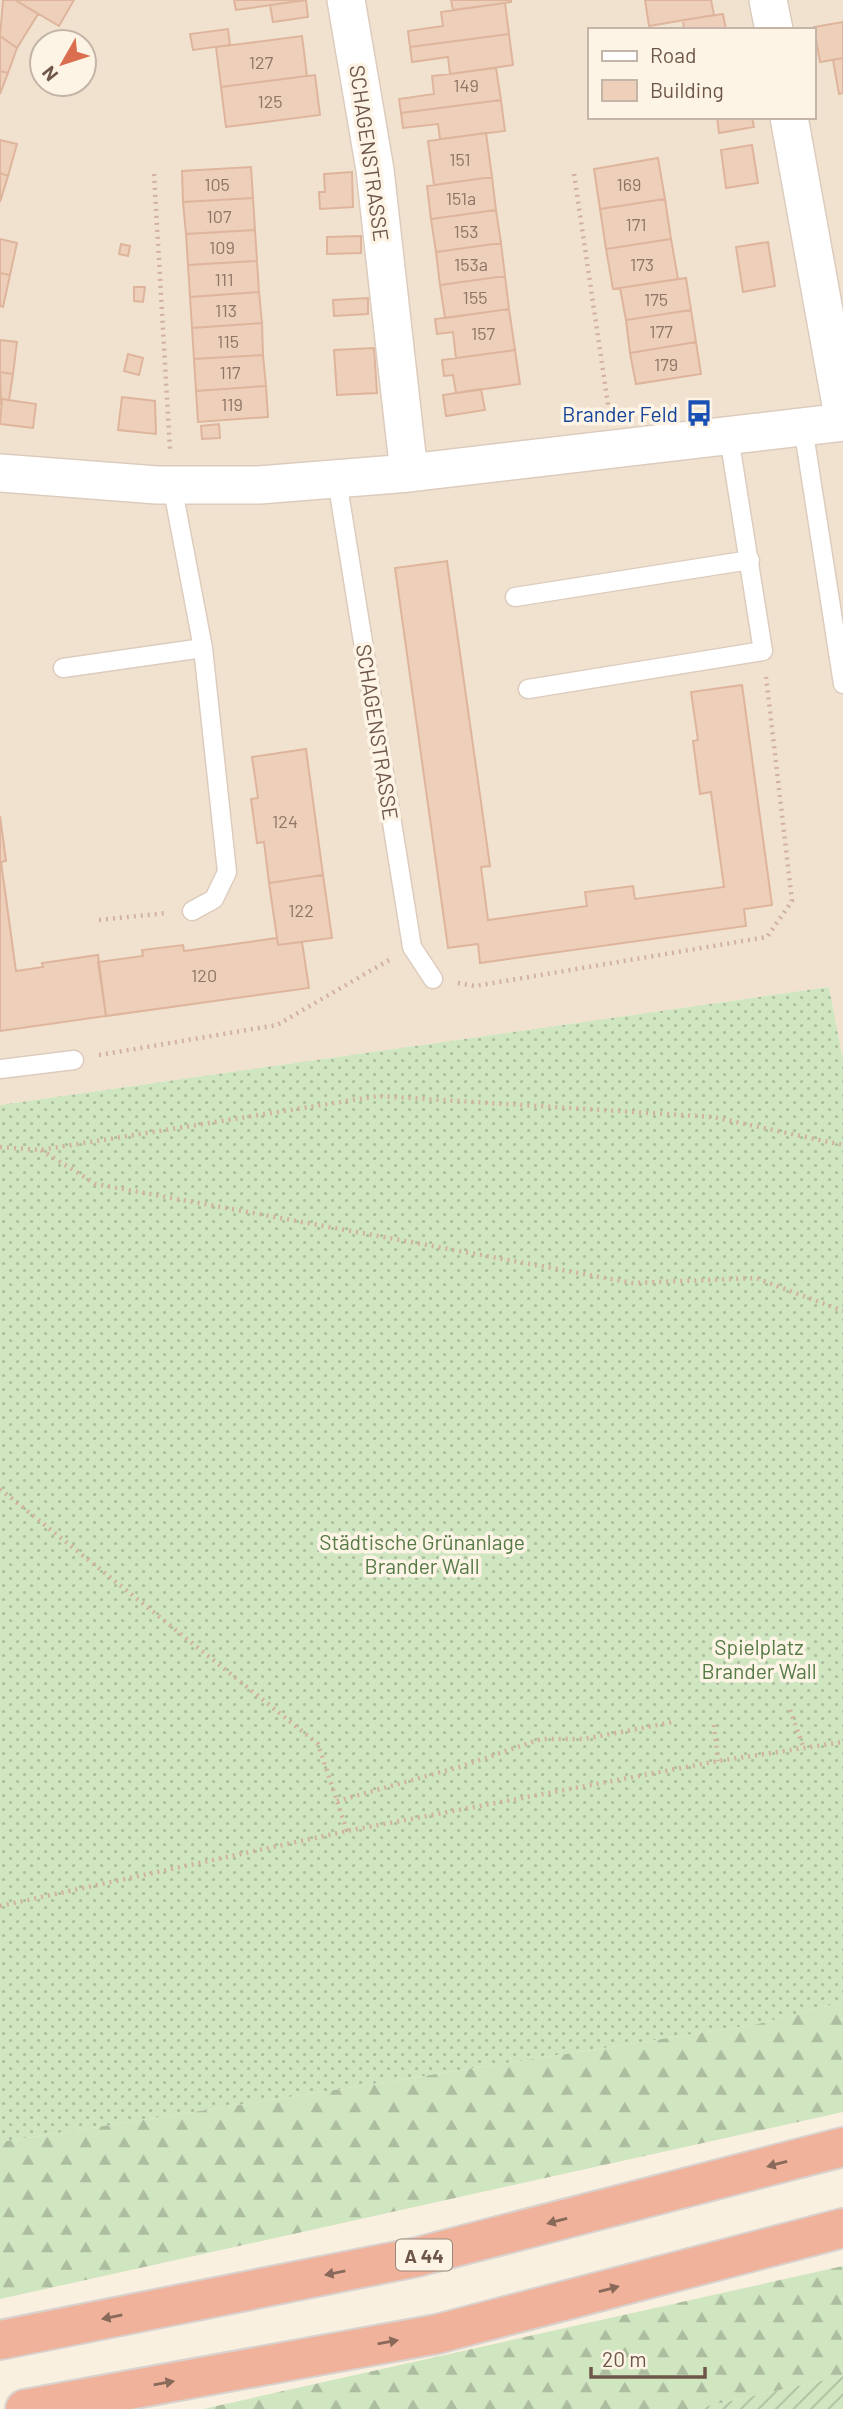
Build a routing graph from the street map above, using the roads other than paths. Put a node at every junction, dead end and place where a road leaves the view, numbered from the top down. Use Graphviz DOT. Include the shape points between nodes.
graph roads {
  1 [pos="346,0"];
  2 [pos="768,0"];
  3 [pos="774,28"];
  4 [pos="789,119"];
  5 [pos="843,416"];
  6 [pos="843,422"];
  7 [pos="803,428"];
  8 [pos="729,437"];
  9 [pos="0,473"];
  10 [pos="409,473"];
  11 [pos="337,480"];
  12 [pos="172,485"];
  13 [pos="750,561"];
  14 [pos="515,597"];
  15 [pos="203,648"];
  16 [pos="63,668"];
  17 [pos="843,684"];
  18 [pos="528,689"];
  19 [pos="192,911"];
  20 [pos="433,979"];
  21 [pos="74,1059"];
  22 [pos="0,1069"];
  23 [pos="843,2147"];
  24 [pos="843,2228"];
  25 [pos="0,2340"];
  26 [pos="25,2409"];
  1 -- 10 [label="street, SCHAGENSTRASSE" via="375,170"];
  2 -- 3 [label="street"];
  4 -- 5 [label="street"];
  6 -- 7 [label="street"];
  7 -- 8 [label="street"];
  7 -- 17 [label="lane"];
  8 -- 10 [label="street"];
  8 -- 13 [label="lane"];
  9 -- 12 [label="street"];
  10 -- 11 [label="street"];
  11 -- 12 [label="street"];
  11 -- 20 [label="lane, SCHAGENSTRASSE" via="412,947"];
  12 -- 15 [label="lane"];
  13 -- 14 [label="lane"];
  13 -- 18 [label="lane" via="763,651"];
  15 -- 16 [label="lane"];
  15 -- 19 [label="lane" via="227,873 214,899"];
  21 -- 22 [label="lane"];
  23 -- 25 [label="highway, A 44, one-way" via="417,2257"];
  26 -- 24 [label="highway, one-way" via="437,2333"];
}
